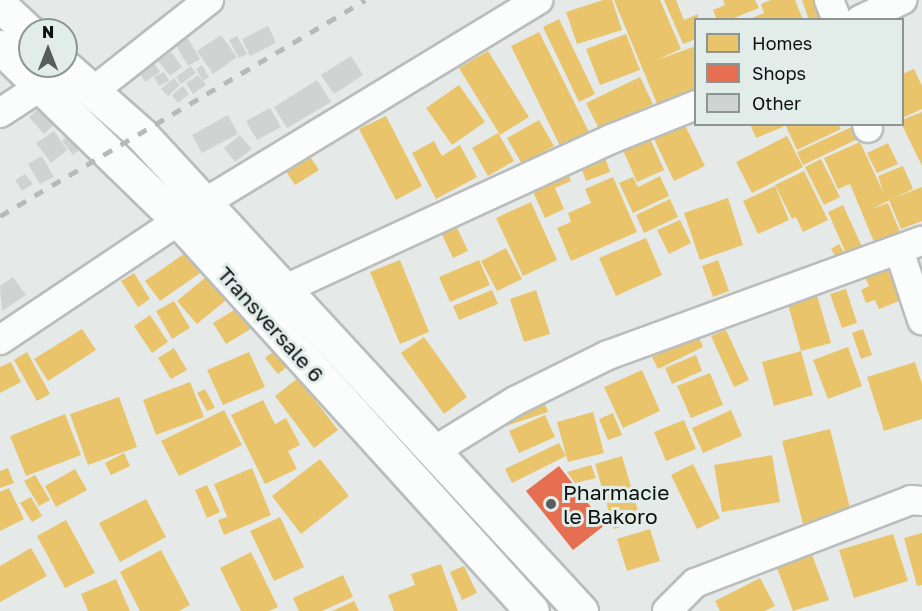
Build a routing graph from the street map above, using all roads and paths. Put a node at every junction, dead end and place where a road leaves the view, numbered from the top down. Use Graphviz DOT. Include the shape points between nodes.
graph roads {
  1 [pos="210,0"];
  2 [pos="538,0"];
  3 [pos="829,0"];
  4 [pos="902,0"];
  5 [pos="0,4"];
  6 [pos="836,18"];
  7 [pos="864,18"];
  8 [pos="18,21"];
  9 [pos="0,47"];
  10 [pos="18,56"];
  11 [pos="51,78"];
  12 [pos="60,78"];
  13 [pos="65,78"];
  14 [pos="93,92"];
  15 [pos="694,106"];
  16 [pos="0,113"];
  17 [pos="206,202"];
  18 [pos="178,220"];
  19 [pos="911,246"];
  20 [pos="283,290"];
  21 [pos="922,320"];
  22 [pos="0,340"];
  23 [pos="434,451"];
  24 [pos="922,501"];
  25 [pos="532,611"];
  26 [pos="581,611"];
  27 [pos="667,611"];
  1 -- 14 [label="street"];
  2 -- 17 [label="street"];
  3 -- 6 [label="street"];
  4 -- 7 [label="street"];
  5 -- 8 [label="main road"];
  9 -- 10 [label="main road, Transversale 6"];
  11 -- 16 [label="street"];
  12 -- 18 [label="main road, Transversale 6"];
  13 -- 14 [label="main road, Transversale 6"];
  14 -- 17 [label="main road, Transversale 6" via="141,134"];
  15 -- 20 [label="street" via="601,144"];
  17 -- 18 [label="street"];
  17 -- 20 [label="main road, Transversale 6"];
  18 -- 22 [label="street"];
  18 -- 25 [label="main road, Transversale 6"];
  19 -- 21 [label="street"];
  19 -- 23 [label="street" via="608,356 515,401"];
  20 -- 23 [label="main road, Transversale 6"];
  23 -- 26 [label="main road, Transversale 6"];
  24 -- 27 [label="street" via="911,500 695,584"];
}
